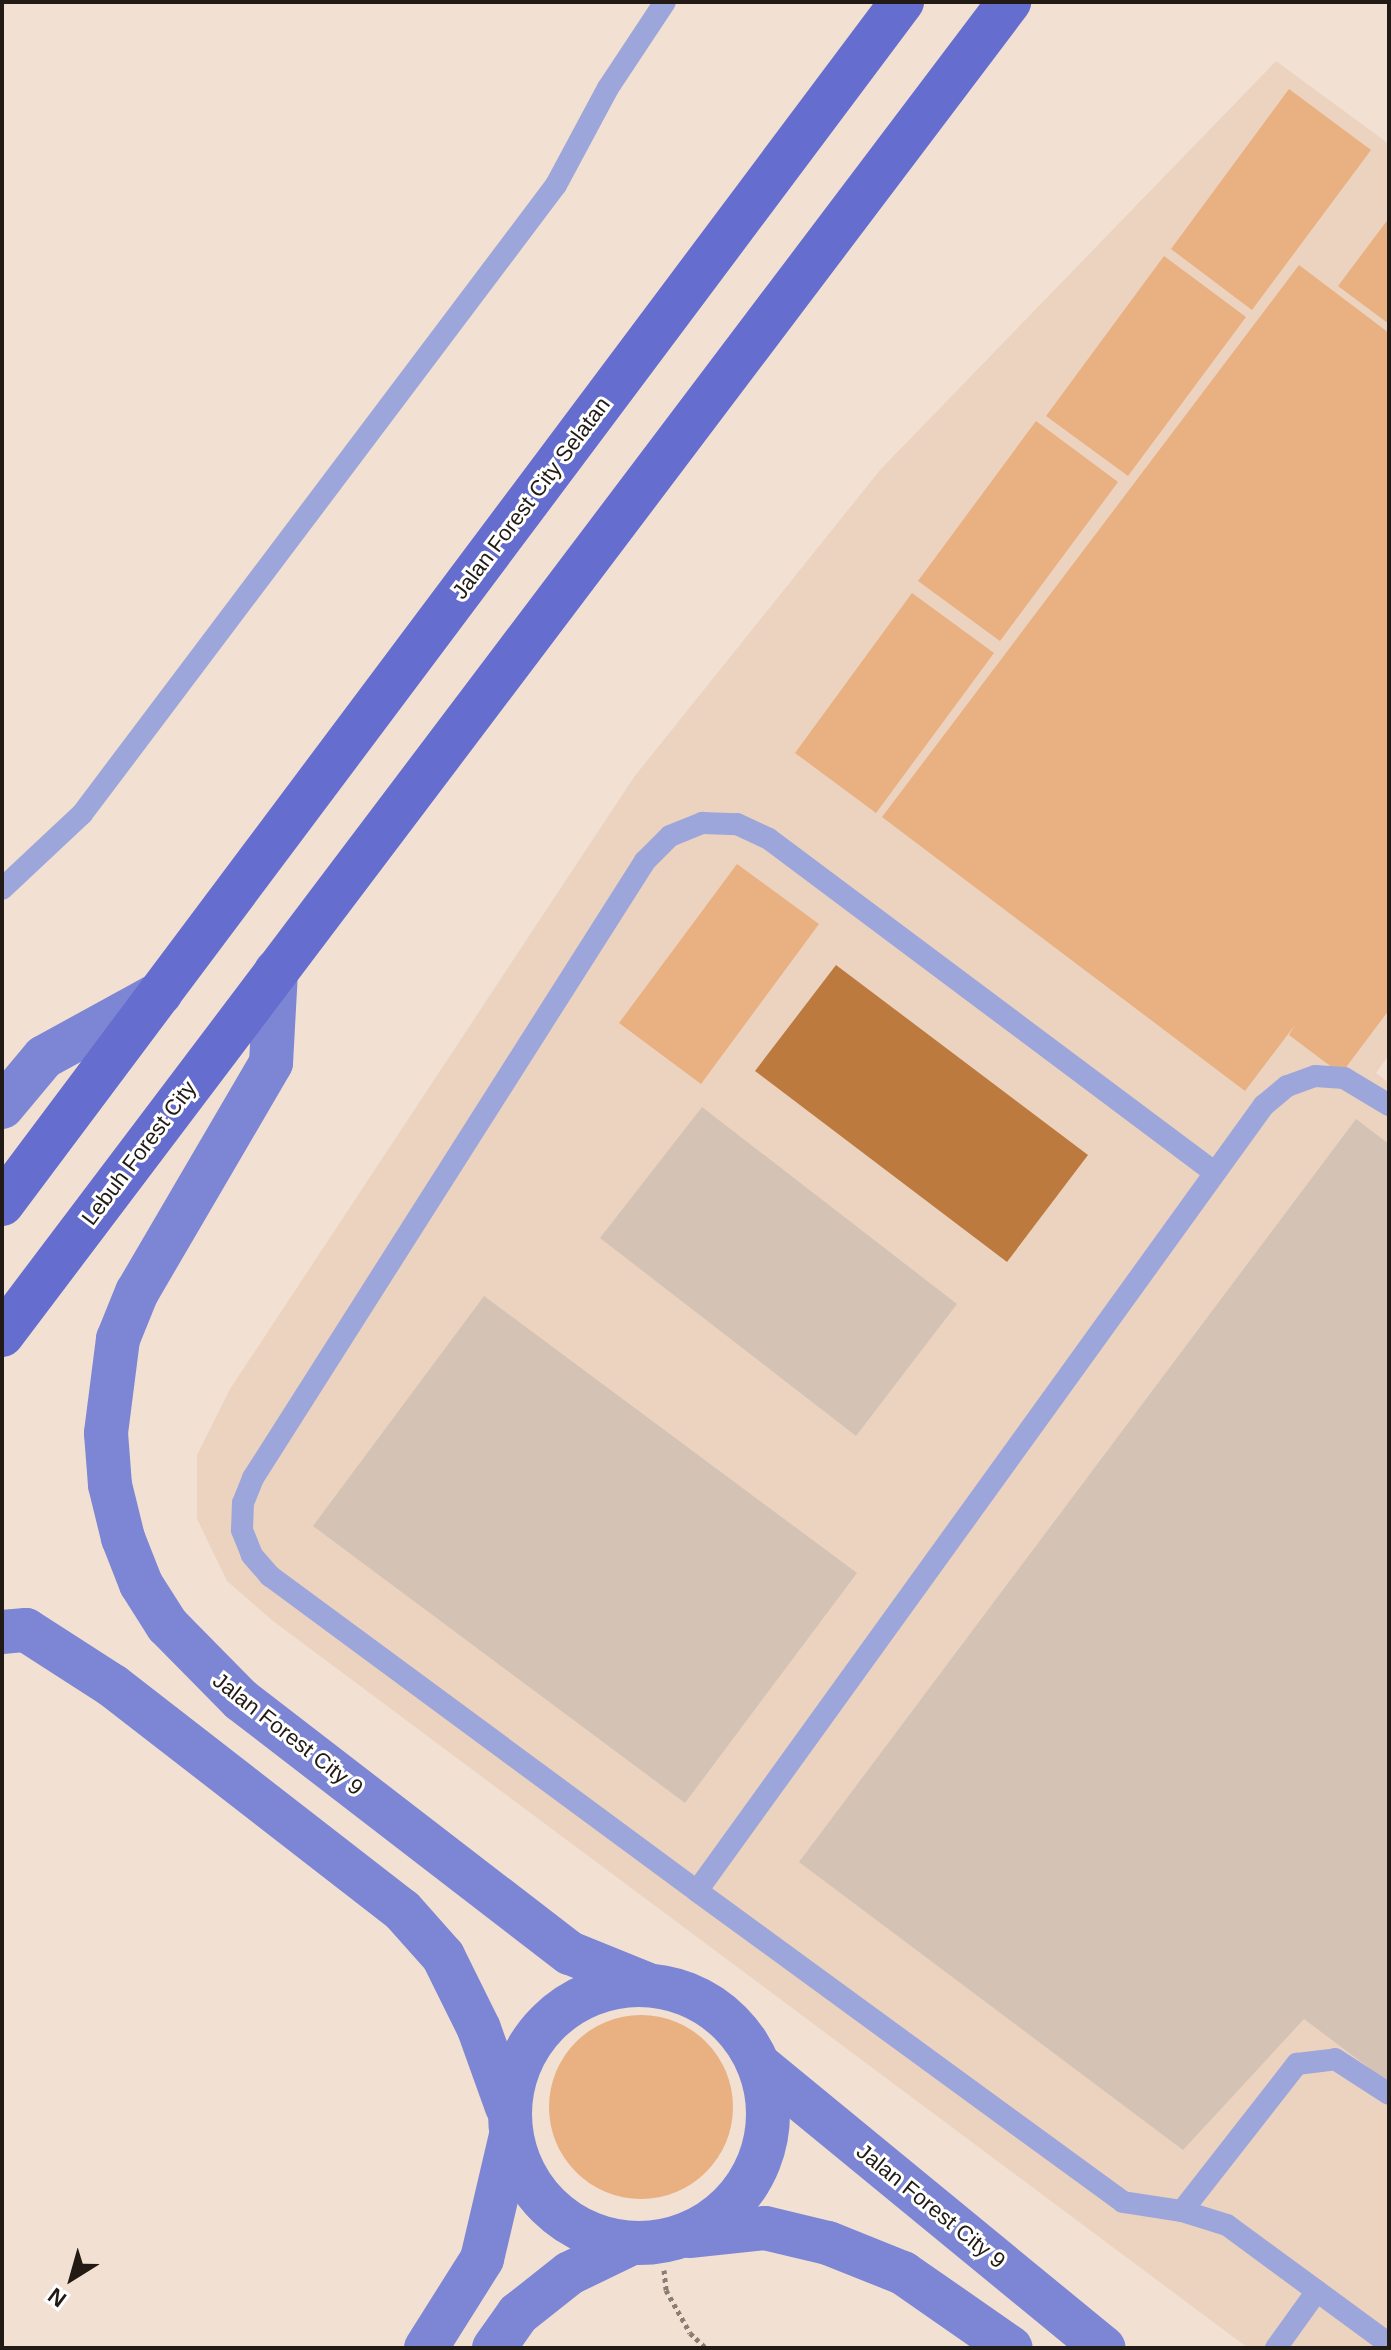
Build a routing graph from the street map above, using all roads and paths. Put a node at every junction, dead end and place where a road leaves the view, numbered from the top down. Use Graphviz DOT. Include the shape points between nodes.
graph roads {
  1 [pos="665,2"];
  2 [pos="902,2"];
  3 [pos="1009,2"];
  4 [pos="2,889"];
  5 [pos="276,971"];
  6 [pos="161,993"];
  7 [pos="1389,1105"];
  8 [pos="2,1107"];
  9 [pos="1214,1172"];
  10 [pos="2,1204"];
  11 [pos="2,1335"];
  12 [pos="2,1632"];
  13 [pos="697,1891"];
  14 [pos="646,1984"];
  15 [pos="759,2065"];
  16 [pos="1389,2094"];
  17 [pos="509,2121"];
  18 [pos="1182,2211"];
  19 [pos="660,2240"];
  20 [pos="1317,2291"];
  21 [pos="1389,2344"];
  22 [pos="426,2348"];
  23 [pos="494,2348"];
  24 [pos="706,2348"];
  25 [pos="1011,2348"];
  26 [pos="1104,2348"];
  27 [pos="1276,2348"];
  1 -- 4 [label="lane" via="547,198 82,814"];
  2 -- 6 [label="main road, Jalan Forest City Selatan"];
  3 -- 5 [label="main road"];
  5 -- 11 [label="main road, Lebuh Forest City"];
  5 -- 14 [label="street, Jalan Forest City 9" via="271,1063 137,1292 118,1339 106,1433 110,1485 123,1538 141,1584 167,1625 241,1700 570,1953"];
  6 -- 8 [label="street" via="44,1057"];
  6 -- 10 [label="main road"];
  7 -- 9 [label="lane" via="1344,1078 1315,1076 1287,1086 1264,1105"];
  9 -- 13 [label="lane"];
  9 -- 13 [label="lane" via="769,839 737,824 702,823 670,836 645,861 253,1478 243,1503 242,1530 252,1555 270,1576"];
  12 -- 17 [label="street" via="26,1630 113,1686 402,1910 443,1956 479,2029"];
  13 -- 18 [label="lane" via="1123,2202"];
  14 -- 15 [label="street, Jalan Forest City 9" via="702,2001 745,2039"];
  14 -- 17 [label="street, Jalan Forest City 9" via="603,1990 564,2008 525,2051"];
  15 -- 19 [label="street, Jalan Forest City 9" via="767,2093 764,2150 735,2200"];
  15 -- 26 [label="street, Jalan Forest City 9"];
  16 -- 18 [label="lane" via="1335,2059 1297,2064"];
  17 -- 19 [label="street" via="519,2163 552,2210 576,2227"];
  17 -- 22 [label="street, Jalan Forest City 9" via="482,2259"];
  18 -- 20 [label="lane" via="1227,2225"];
  19 -- 23 [label="street" via="570,2273 518,2314"];
  19 -- 24 [label="path" via="666,2290 690,2333"];
  19 -- 25 [label="street" via="765,2228 828,2243 903,2273"];
  20 -- 21 [label="lane"];
  20 -- 27 [label="lane"];
}
